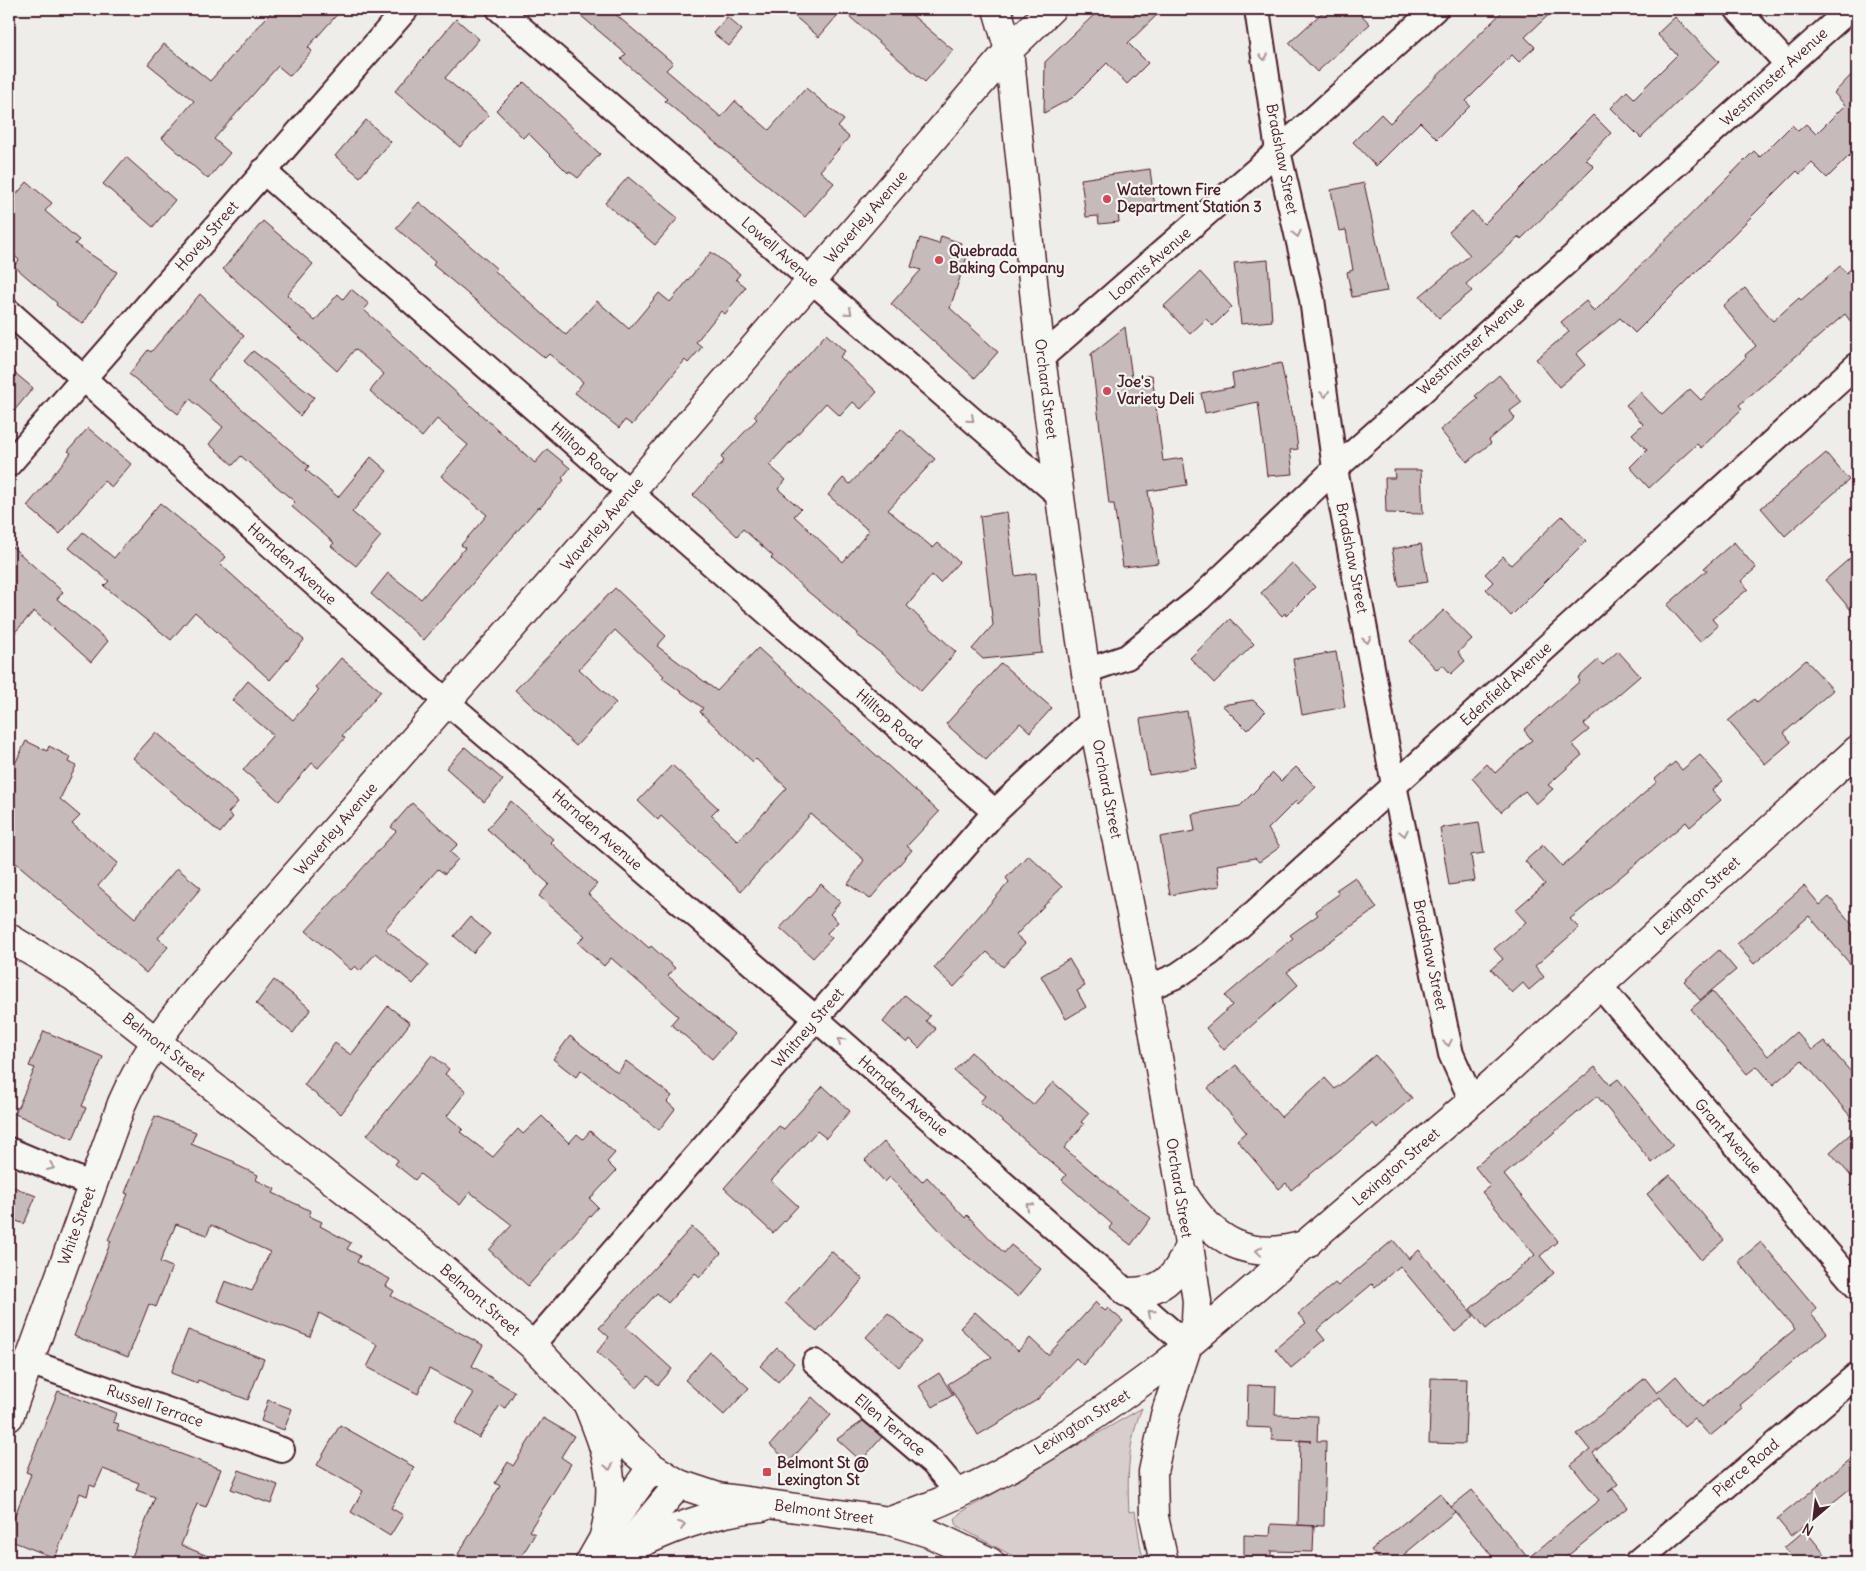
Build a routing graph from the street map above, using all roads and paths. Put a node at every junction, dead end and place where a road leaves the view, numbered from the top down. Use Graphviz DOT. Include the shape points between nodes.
graph roads {
  1 [pos="406,9"];
  2 [pos="499,9"];
  3 [pos="997,9"];
  4 [pos="1051,9"];
  5 [pos="1257,9"];
  6 [pos="1435,9"];
  7 [pos="1738,9"];
  8 [pos="1850,9"];
  9 [pos="1009,50"];
  10 [pos="1788,65"];
  11 [pos="1278,151"];
  12 [pos="263,171"];
  13 [pos="812,280"];
  14 [pos="9,312"];
  15 [pos="1042,358"];
  16 [pos="1857,365"];
  17 [pos="83,378"];
  18 [pos="9,464"];
  19 [pos="1335,469"];
  20 [pos="630,492"];
  21 [pos="1060,496"];
  22 [pos="1086,671"];
  23 [pos="447,702"];
  24 [pos="1093,720"];
  25 [pos="1857,750"];
  26 [pos="1394,785"];
  27 [pos="995,812"];
  28 [pos="9,938"];
  29 [pos="1599,985"];
  30 [pos="1146,989"];
  31 [pos="816,1019"];
  32 [pos="156,1041"];
  33 [pos="1472,1101"];
  34 [pos="9,1150"];
  35 [pos="92,1185"];
  36 [pos="1181,1189"];
  37 [pos="1307,1244"];
  38 [pos="1188,1248"];
  39 [pos="1857,1287"];
  40 [pos="1126,1292"];
  41 [pos="532,1345"];
  42 [pos="1188,1346"];
  43 [pos="29,1362"];
  44 [pos="815,1362"];
  45 [pos="1857,1375"];
  46 [pos="11,1402"];
  47 [pos="588,1405"];
  48 [pos="282,1450"];
  49 [pos="652,1466"];
  50 [pos="679,1484"];
  51 [pos="959,1494"];
  52 [pos="777,1506"];
  53 [pos="890,1521"];
  54 [pos="613,1550"];
  55 [pos="590,1562"];
  56 [pos="990,1562"];
  57 [pos="1164,1562"];
  58 [pos="1636,1562"];
  1 -- 12 [label="street, Hovey Street"];
  2 -- 13 [label="street, Lowell Avenue"];
  3 -- 9 [label="street, Orchard Street"];
  4 -- 9 [label="street, Waverley Avenue"];
  5 -- 11 [label="street, Bradshaw Street, one-way"];
  6 -- 11 [label="street, Loomis Avenue"];
  7 -- 10 [label="street"];
  8 -- 10 [label="street, Westminster Avenue"];
  9 -- 13 [label="street, Waverley Avenue"];
  9 -- 15 [label="street, Orchard Street"];
  10 -- 19 [label="street, Westminster Avenue"];
  11 -- 15 [label="street, Loomis Avenue"];
  11 -- 19 [label="street, Bradshaw Street, one-way" via="1312,299"];
  12 -- 17 [label="street, Hovey Street"];
  12 -- 20 [label="street, Hilltop Road"];
  13 -- 20 [label="street, Waverley Avenue"];
  13 -- 21 [label="street, Lowell Avenue, one-way"];
  14 -- 17 [label="street, Harnden Avenue"];
  15 -- 21 [label="street, Orchard Street"];
  16 -- 26 [label="street, Edenfield Avenue"];
  17 -- 18 [label="street, Hovey Street"];
  17 -- 23 [label="street, Harnden Avenue"];
  19 -- 22 [label="street, Westminster Avenue" via="1200,599 1127,656"];
  19 -- 26 [label="street, Bradshaw Street, one-way"];
  20 -- 23 [label="street, Waverley Avenue"];
  20 -- 27 [label="street, Hilltop Road"];
  21 -- 22 [label="street, Orchard Street"];
  22 -- 24 [label="street, Orchard Street"];
  23 -- 31 [label="street, Harnden Avenue"];
  23 -- 32 [label="street, Waverley Avenue" via="194,991"];
  24 -- 27 [label="street, Whitney Street"];
  24 -- 30 [label="street, Orchard Street"];
  25 -- 29 [label="street, Lexington Street"];
  26 -- 30 [label="street, Edenfield Avenue" via="1210,953 1178,975"];
  26 -- 33 [label="street, Bradshaw Street, one-way" via="1451,1054"];
  27 -- 31 [label="street, Whitney Street"];
  28 -- 32 [label="street, Belmont Street" via="74,978"];
  29 -- 33 [label="street, Lexington Street"];
  29 -- 39 [label="street, Grant Avenue"];
  30 -- 36 [label="street, Orchard Street"];
  40 -- 31 [label="street, Harnden Avenue, one-way"];
  31 -- 41 [label="street, Whitney Street"];
  32 -- 35 [label="street, White Street" via="126,1095"];
  32 -- 41 [label="street, Belmont Street" via="421,1250"];
  33 -- 37 [label="street, Lexington Street"];
  34 -- 35 [label="street, one-way"];
  35 -- 43 [label="street, White Street"];
  37 -- 36 [label="street, one-way" via="1278,1252 1240,1247 1205,1222"];
  36 -- 38 [label="street, Orchard Street"];
  37 -- 42 [label="street, Lexington Street"];
  38 -- 40 [label="street" via="1179,1268 1167,1282 1144,1292"];
  38 -- 42 [label="street, Orchard Street" via="1197,1308"];
  42 -- 40 [label="street, Harnden Avenue, one-way"];
  41 -- 47 [label="street, Belmont Street"];
  42 -- 51 [label="street, Lexington Street" via="1131,1391 1074,1428"];
  42 -- 57 [label="street, Orchard Street" via="1165,1415 1153,1472 1154,1517"];
  43 -- 46 [label="street, White Street"];
  43 -- 48 [label="street, Russell Terrace"];
  44 -- 51 [label="street, Ellen Terrace" via="934,1462"];
  45 -- 58 [label="street, Pierce Road"];
  47 -- 49 [label="street, Belmont Street"];
  47 -- 54 [label="street, one-way" via="611,1475"];
  49 -- 50 [label="street, Belmont Street"];
  49 -- 54 [label="street"];
  50 -- 52 [label="street, Belmont Street" via="712,1496"];
  50 -- 54 [label="street"];
  51 -- 53 [label="street, Lexington Street"];
  52 -- 53 [label="street, Belmont Street"];
  54 -- 52 [label="street, one-way" via="686,1523 742,1509"];
  53 -- 56 [label="street, Belmont Street" via="929,1533"];
  54 -- 55 [label="street"];
}
